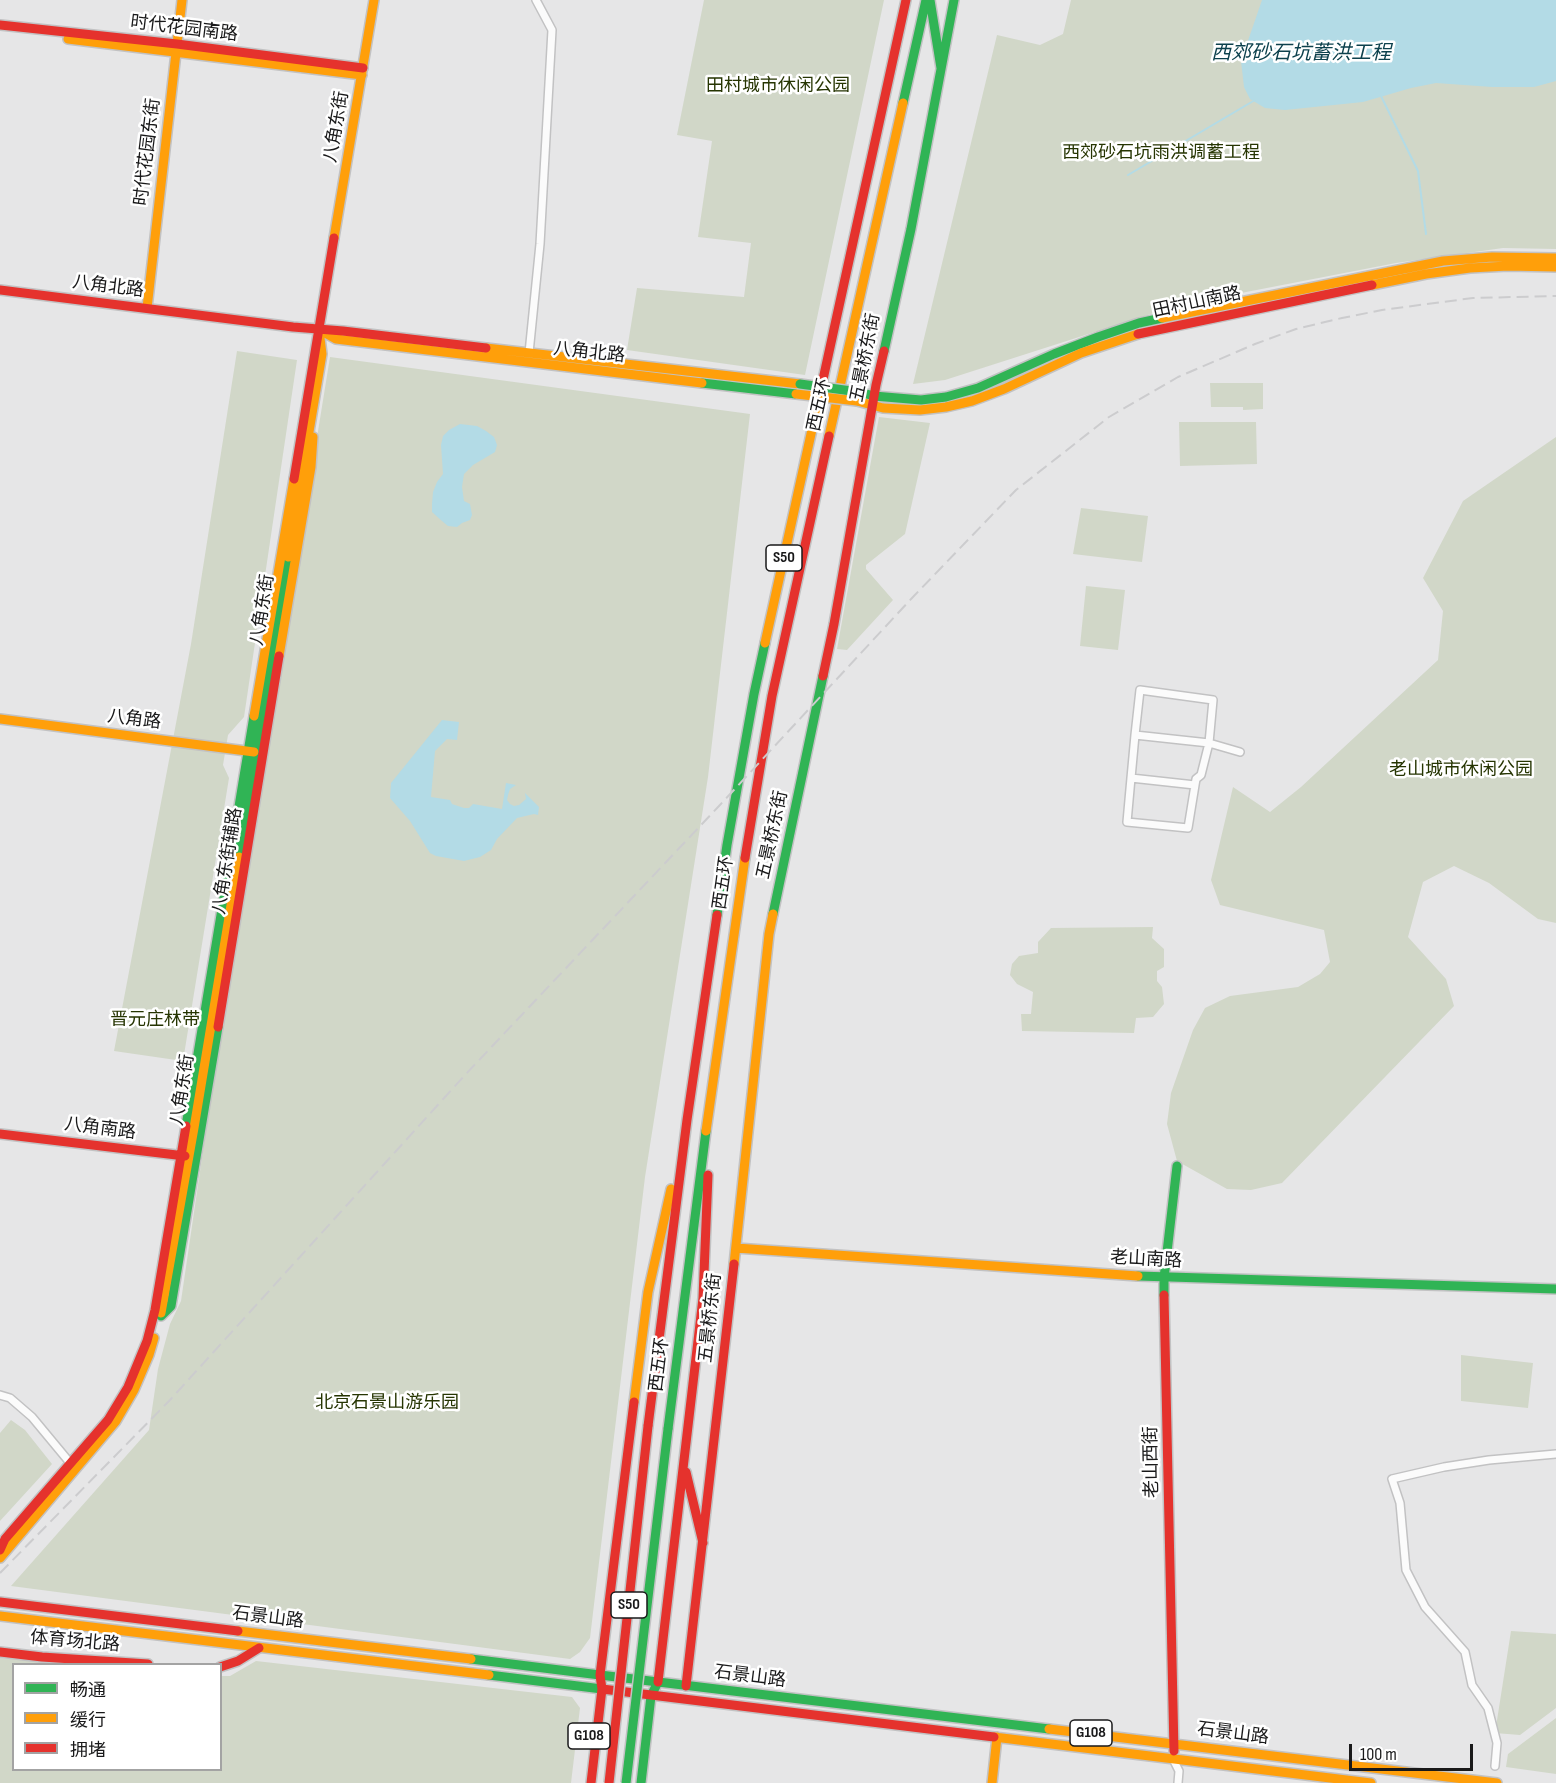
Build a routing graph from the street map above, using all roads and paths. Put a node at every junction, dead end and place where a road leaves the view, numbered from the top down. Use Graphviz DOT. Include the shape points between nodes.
graph roads {
  1 [pos="182,0"];
  2 [pos="374,0"];
  3 [pos="536,0"];
  4 [pos="906,0"];
  5 [pos="928,0"];
  6 [pos="954,0"];
  7 [pos="0,25"];
  8 [pos="0,30"];
  9 [pos="176,48"];
  10 [pos="941,68"];
  11 [pos="363,72"];
  12 [pos="1556,258"];
  13 [pos="1556,267"];
  14 [pos="0,290"];
  15 [pos="147,308"];
  16 [pos="320,330"];
  17 [pos="529,353"];
  18 [pos="798,389"];
  19 [pos="858,396"];
  20 [pos="874,396"];
  21 [pos="873,406"];
  22 [pos="0,719"];
  23 [pos="1135,735"];
  24 [pos="1209,743"];
  25 [pos="256,752"];
  26 [pos="1240,752"];
  27 [pos="1131,778"];
  28 [pos="1195,784"];
  29 [pos="711,1096"];
  30 [pos="687,1120"];
  31 [pos="0,1134"];
  32 [pos="188,1157"];
  33 [pos="1177,1166"];
  34 [pos="736,1248"];
  35 [pos="1164,1278"];
  36 [pos="1556,1289"];
  37 [pos="0,1395"];
  38 [pos="1556,1454"];
  39 [pos="684,1462"];
  40 [pos="71,1464"];
  41 [pos="703,1543"];
  42 [pos="0,1550"];
  43 [pos="0,1558"];
  44 [pos="0,1602"];
  45 [pos="0,1616"];
  46 [pos="259,1648"];
  47 [pos="0,1652"];
  48 [pos="122,1663"];
  49 [pos="222,1666"];
  50 [pos="600,1675"];
  51 [pos="658,1682"];
  52 [pos="686,1686"];
  53 [pos="598,1689"];
  54 [pos="651,1695"];
  55 [pos="997,1737"];
  56 [pos="1174,1743"];
  57 [pos="1173,1759"];
  58 [pos="1495,1766"];
  59 [pos="583,1783"];
  60 [pos="591,1783"];
  61 [pos="609,1783"];
  62 [pos="626,1783"];
  63 [pos="641,1783"];
  64 [pos="992,1783"];
  65 [pos="1178,1783"];
  66 [pos="1371,1783"];
  67 [pos="1497,1783"];
  1 -- 9 [label="main road, 时代花园东街"];
  2 -- 11 [label="main road, 八角东街"];
  3 -- 17 [label="street" via="552,30 540,244"];
  4 -- 30 [label="main road, 西五环 / S50" via="754,694 727,846"];
  5 -- 10 [label="main road"];
  5 -- 29 [label="main road, 西五环 / S50" via="772,696"];
  6 -- 10 [label="main road, 五景桥东街"];
  7 -- 9 [label="main road, 时代花园南路"];
  8 -- 9 [label="main road, 时代花园南路"];
  9 -- 11 [label="main road, 时代花园南路"];
  9 -- 15 [label="main road, 时代花园东街"];
  10 -- 20 [label="main road, 五景桥东街"];
  11 -- 16 [label="main road, 八角东街"];
  12 -- 20 [label="main road, 田村山南路" via="1443,261 1339,282 1139,323 946,398"];
  13 -- 21 [label="main road, 田村山南路" via="1470,268 1286,302 1146,331 1081,353 972,401 920,410"];
  14 -- 15 [label="main road, 八角北路"];
  15 -- 16 [label="main road, 八角北路"];
  16 -- 17 [label="main road, 八角北路"];
  16 -- 18 [label="main road, 八角北路" via="336,339 521,362"];
  16 -- 25 [label="main road, 八角东街"];
  16 -- 25 [label="main road, 八角东街" via="322,354"];
  17 -- 18 [label="main road, 八角北路"];
  18 -- 19 [label="main road, 八角北路, bridge"];
  19 -- 20 [label="main road, 田村山南路"];
  19 -- 21 [label="main road, 田村山南路"];
  20 -- 21 [label="main road, 五景桥东街"];
  21 -- 34 [label="main road, 五景桥东街" via="834,624 769,934"];
  22 -- 25 [label="main road, 八角路"];
  23 -- 24 [label="street"];
  23 -- 24 [label="street" via="1140,690 1213,700"];
  23 -- 27 [label="street"];
  24 -- 26 [label="street"];
  24 -- 28 [label="street" via="1202,775"];
  25 -- 32 [label="main road, 八角东街"];
  25 -- 32 [label="main road, 八角东街辅路"];
  27 -- 28 [label="street"];
  27 -- 28 [label="street" via="1127,822 1188,828"];
  29 -- 39 [label="main road" via="703,1298"];
  29 -- 62 [label="main road, 西五环 / S50, bridge"];
  30 -- 50 [label="main road" via="648,1292"];
  30 -- 61 [label="main road, 西五环 / S50, bridge"];
  31 -- 32 [label="main road, 八角南路"];
  32 -- 40 [label="main road, 八角东街" via="147,1341 113,1412"];
  32 -- 43 [label="main road, 八角东街" via="159,1318 134,1390 116,1422"];
  33 -- 35 [label="main road, 老山西街"];
  34 -- 35 [label="main road, 老山南路"];
  34 -- 41 [label="main road, 五景桥东街"];
  35 -- 36 [label="main road, 老山南路"];
  35 -- 56 [label="main road, 老山西街"];
  37 -- 40 [label="street" via="10,1398 32,1417"];
  38 -- 58 [label="street" via="1489,1460 1392,1479 1400,1503 1406,1570 1425,1607 1465,1652 1472,1685 1488,1708 1497,1743"];
  39 -- 41 [label="main road"];
  39 -- 51 [label="main road"];
  40 -- 42 [label="main road, 八角东街" via="5,1539"];
  41 -- 52 [label="main road, 五景桥东街"];
  44 -- 50 [label="main road, 石景山路"];
  45 -- 46 [label="main road, 石景山路"];
  46 -- 49 [label="main road"];
  46 -- 53 [label="main road, 石景山路"];
  47 -- 48 [label="main road, 体育场北路"];
  50 -- 51 [label="main road, 石景山路 / G108"];
  50 -- 53 [label="main road, G108"];
  51 -- 52 [label="main road, 石景山路 / G108"];
  51 -- 54 [label="main road"];
  52 -- 56 [label="main road, 石景山路 / G108"];
  53 -- 54 [label="main road, 石景山路 / G108"];
  53 -- 59 [label="main road, G108"];
  53 -- 60 [label="main road, G108"];
  54 -- 55 [label="main road, 石景山路 / G108"];
  54 -- 63 [label="main road"];
  55 -- 57 [label="main road, 石景山路 / G108"];
  55 -- 64 [label="main road"];
  56 -- 57 [label="main road, 老山西街"];
  56 -- 67 [label="main road, 石景山路 / G108"];
  57 -- 65 [label="street" via="1179,1771"];
  57 -- 66 [label="main road, 石景山路 / G108"];
}
